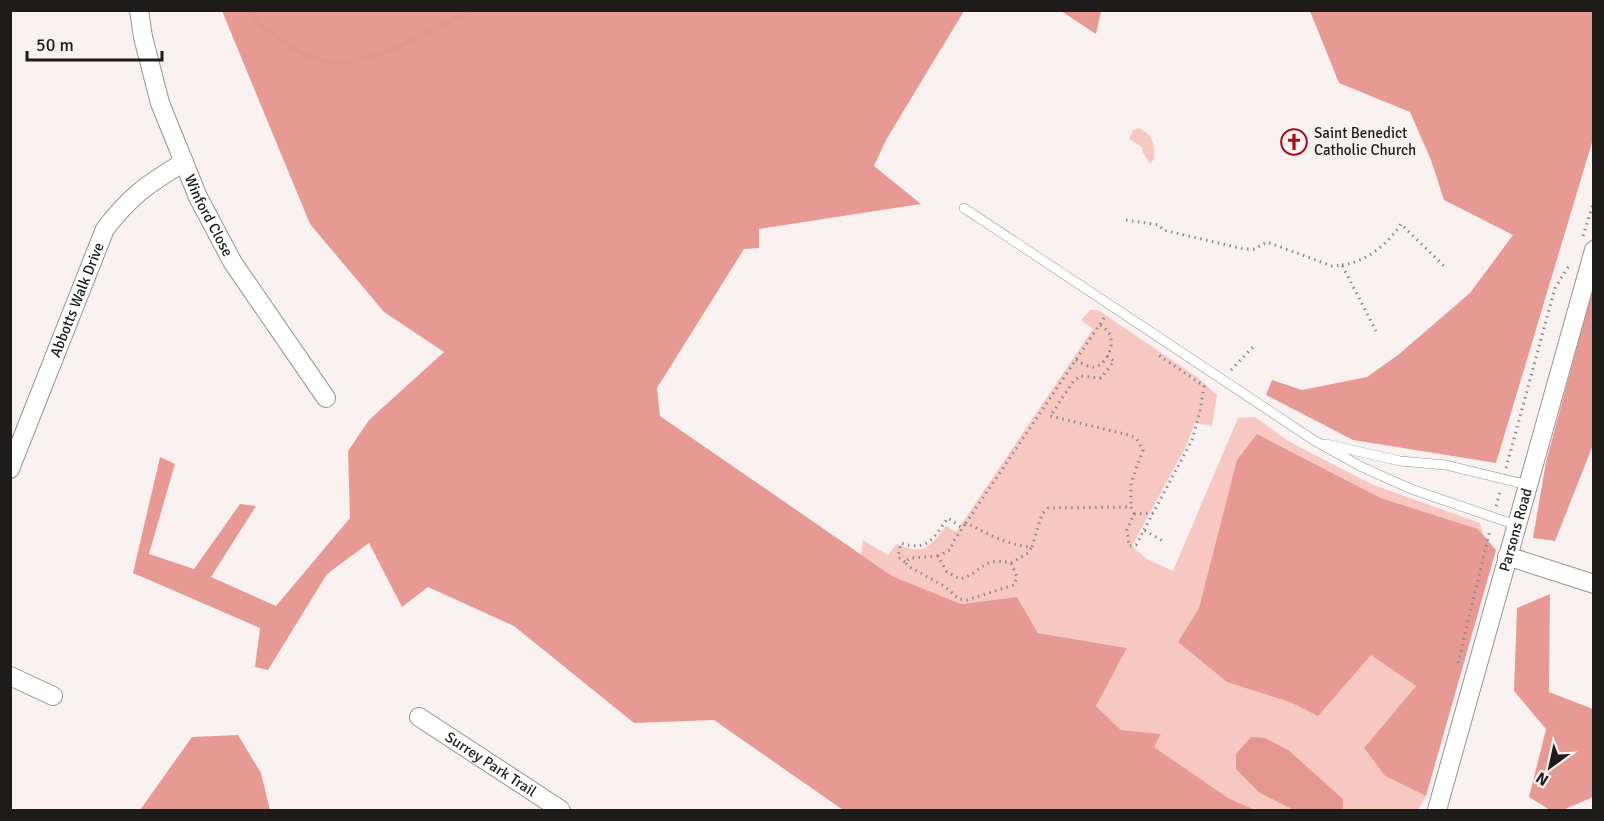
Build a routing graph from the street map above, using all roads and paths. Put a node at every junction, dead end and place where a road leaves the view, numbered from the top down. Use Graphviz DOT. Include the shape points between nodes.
graph roads {
  1 [pos="139,10"];
  2 [pos="184,162"];
  3 [pos="1593,201"];
  4 [pos="964,208"];
  5 [pos="1126,220"];
  6 [pos="1588,245"];
  7 [pos="1573,259"];
  8 [pos="1342,265"];
  9 [pos="1445,267"];
  10 [pos="1099,324"];
  11 [pos="1112,324"];
  12 [pos="1376,331"];
  13 [pos="1149,349"];
  14 [pos="1107,357"];
  15 [pos="1075,360"];
  16 [pos="326,398"];
  17 [pos="1315,441"];
  18 [pos="10,469"];
  19 [pos="1503,479"];
  20 [pos="1528,485"];
  21 [pos="1131,507"];
  22 [pos="1153,513"];
  23 [pos="1134,514"];
  24 [pos="1493,517"];
  25 [pos="966,523"];
  26 [pos="1516,525"];
  27 [pos="962,528"];
  28 [pos="1144,530"];
  29 [pos="1163,541"];
  30 [pos="1032,547"];
  31 [pos="938,556"];
  32 [pos="1507,556"];
  33 [pos="905,562"];
  34 [pos="1011,563"];
  35 [pos="1593,584"];
  36 [pos="1456,672"];
  37 [pos="10,676"];
  38 [pos="53,696"];
  39 [pos="419,717"];
  40 [pos="561,810"];
  41 [pos="1437,810"];
  1 -- 2 [label="street, Winford Close" via="160,103"];
  2 -- 16 [label="street, Winford Close" via="233,263"];
  2 -- 18 [label="street, Abbotts Walk Drive" via="143,187 105,229"];
  3 -- 6 [label="path"];
  4 -- 17 [label="lane"];
  5 -- 8 [label="path" via="1244,249 1267,242 1332,266"];
  6 -- 20 [label="street, Parsons Road"];
  7 -- 19 [label="path" via="1554,288"];
  8 -- 9 [label="path" via="1379,248 1401,224"];
  8 -- 12 [label="path"];
  10 -- 11 [label="path" via="1103,318"];
  10 -- 14 [label="path" via="1112,340"];
  10 -- 15 [label="path"];
  13 -- 22 [label="path" via="1204,386 1192,440"];
  14 -- 15 [label="path" via="1094,367"];
  14 -- 21 [label="path" via="1114,361 1101,378 1080,376 1050,416 1136,438 1143,450 1131,483"];
  15 -- 25 [label="path"];
  17 -- 19 [label="lane"];
  17 -- 24 [label="lane" via="1412,489"];
  19 -- 20 [label="lane"];
  19 -- 24 [label="path"];
  20 -- 26 [label="street, Parsons Road"];
  21 -- 23 [label="path"];
  21 -- 30 [label="path" via="1048,508 1042,514"];
  22 -- 23 [label="path"];
  22 -- 28 [label="path"];
  23 -- 28 [label="path" via="1127,530 1129,546 1136,545"];
  24 -- 26 [label="lane"];
  24 -- 36 [label="path"];
  25 -- 27 [label="path"];
  25 -- 30 [label="path" via="995,537"];
  26 -- 32 [label="street, Parsons Road"];
  27 -- 31 [label="path" via="950,550"];
  27 -- 33 [label="path" via="948,518 931,542 919,547 901,543 898,557"];
  28 -- 29 [label="path"];
  30 -- 34 [label="path"];
  31 -- 33 [label="path" via="910,558"];
  31 -- 34 [label="path" via="947,572 960,579 994,561"];
  32 -- 35 [label="street"];
  32 -- 41 [label="street, Parsons Road"];
  33 -- 34 [label="path" via="959,599 967,600 1014,585 1017,576"];
  37 -- 38 [label="street"];
  39 -- 40 [label="street, Surrey Park Trail"];
}
